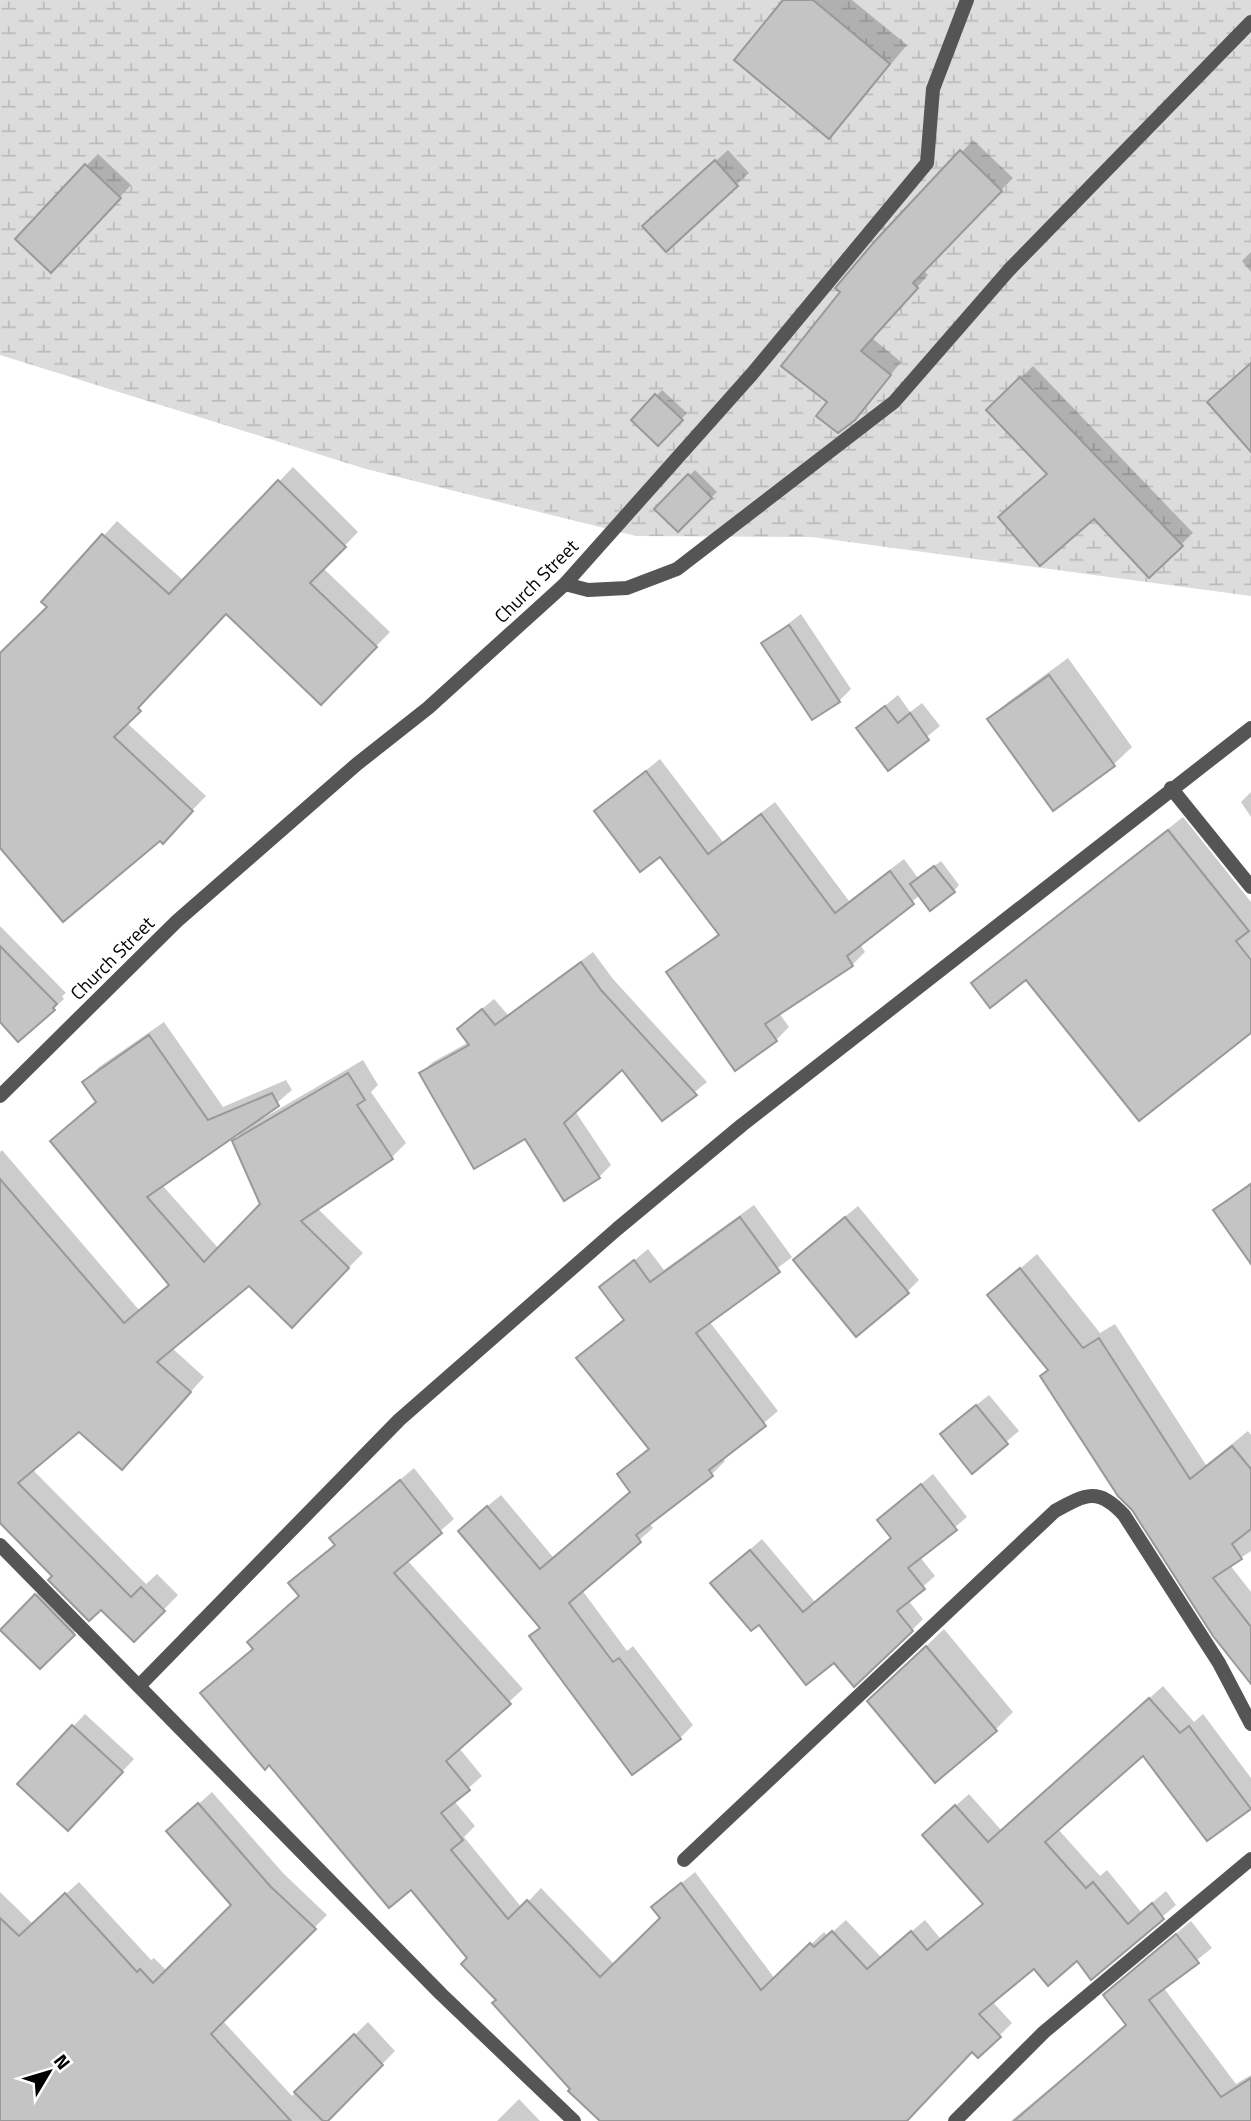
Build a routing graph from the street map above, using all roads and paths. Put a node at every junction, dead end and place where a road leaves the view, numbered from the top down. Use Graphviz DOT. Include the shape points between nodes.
graph roads {
  1 [pos="967,0"];
  2 [pos="1251,22"];
  3 [pos="565,583"];
  4 [pos="1251,728"];
  5 [pos="1171,788"];
  6 [pos="1251,887"];
  7 [pos="0,1096"];
  8 [pos="0,1545"];
  9 [pos="139,1686"];
  10 [pos="1251,1724"];
  11 [pos="1251,1859"];
  12 [pos="684,1860"];
  13 [pos="575,2121"];
  14 [pos="955,2121"];
  1 -- 3 [label="street, Church Street" via="933,89 928,163 751,374"];
  2 -- 3 [label="street" via="1009,270 894,402 677,569 627,588 588,590"];
  3 -- 7 [label="street, Church Street" via="428,708 177,921"];
  4 -- 5 [label="street"];
  5 -- 6 [label="street"];
  5 -- 9 [label="street" via="742,1125 617,1229 399,1420"];
  8 -- 9 [label="street"];
  9 -- 13 [label="street" via="441,1994"];
  10 -- 12 [label="street" via="1219,1663 1124,1515 1110,1499 1093,1494 1055,1511"];
  11 -- 14 [label="street" via="1044,2032"];
}
